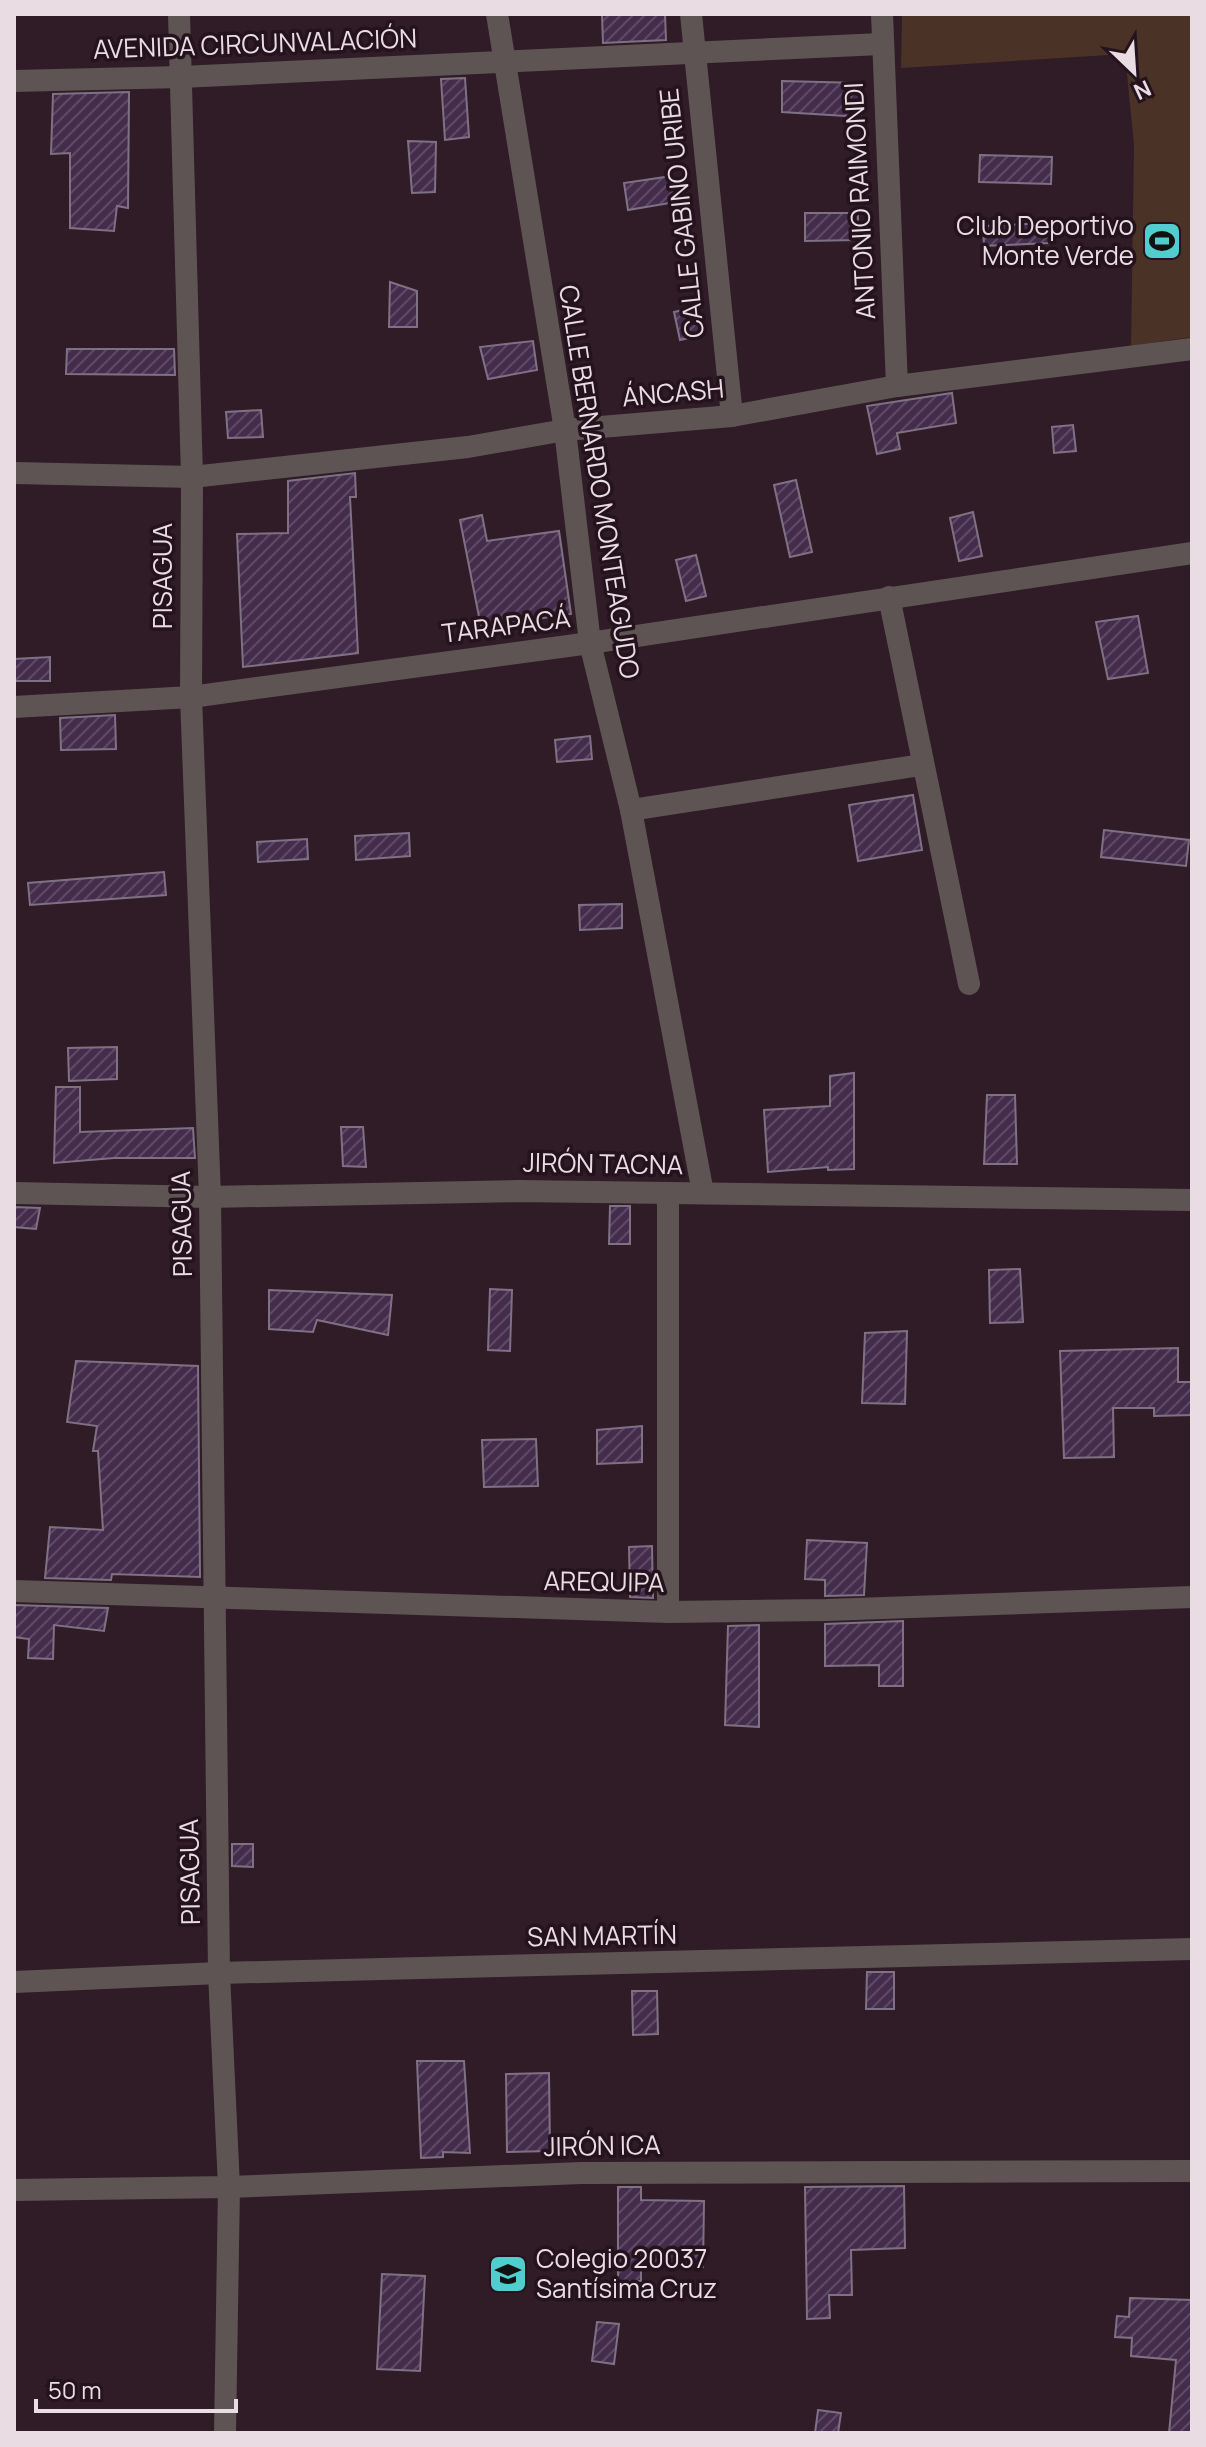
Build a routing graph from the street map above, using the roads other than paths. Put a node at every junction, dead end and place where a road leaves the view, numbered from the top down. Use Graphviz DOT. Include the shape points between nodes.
graph roads {
  1 [pos="179,14"];
  2 [pos="497,14"];
  3 [pos="691,14"];
  4 [pos="882,14"];
  5 [pos="881,44"];
  6 [pos="693,52"];
  7 [pos="505,62"];
  8 [pos="181,77"];
  9 [pos="14,81"];
  10 [pos="1192,349"];
  11 [pos="897,386"];
  12 [pos="732,416"];
  13 [pos="565,430"];
  14 [pos="14,473"];
  15 [pos="192,477"];
  16 [pos="1192,553"];
  17 [pos="889,597"];
  18 [pos="590,643"];
  19 [pos="191,697"];
  20 [pos="14,707"];
  21 [pos="921,765"];
  22 [pos="631,810"];
  23 [pos="969,984"];
  24 [pos="14,1193"];
  25 [pos="703,1193"];
  26 [pos="668,1195"];
  27 [pos="210,1197"];
  28 [pos="1192,1200"];
  29 [pos="14,1591"];
  30 [pos="1192,1597"];
  31 [pos="216,1600"];
  32 [pos="668,1612"];
  33 [pos="1192,1949"];
  34 [pos="219,1973"];
  35 [pos="14,1982"];
  36 [pos="1192,2171"];
  37 [pos="229,2187"];
  38 [pos="14,2190"];
  39 [pos="225,2433"];
  1 -- 8 [label="street, PISAGUA"];
  2 -- 7 [label="street, CALLE BERNARDO MONTEAGUDO"];
  3 -- 6 [label="street, CALLE GABINO URIBE"];
  4 -- 5 [label="street, ANTONIO RAIMONDI"];
  5 -- 6 [label="street, AVENIDA CIRCUNVALACIÓN"];
  5 -- 11 [label="street, ANTONIO RAIMONDI"];
  6 -- 7 [label="street, AVENIDA CIRCUNVALACIÓN"];
  6 -- 12 [label="street, CALLE GABINO URIBE"];
  7 -- 8 [label="street, AVENIDA CIRCUNVALACIÓN"];
  7 -- 13 [label="street, CALLE BERNARDO MONTEAGUDO"];
  8 -- 9 [label="street, AVENIDA CIRCUNVALACIÓN"];
  8 -- 15 [label="street, PISAGUA"];
  10 -- 11 [label="street, ÁNCASH"];
  11 -- 12 [label="street, ÁNCASH"];
  12 -- 13 [label="street, ÁNCASH"];
  13 -- 15 [label="street, ÁNCASH" via="468,447"];
  13 -- 18 [label="street, CALLE BERNARDO MONTEAGUDO"];
  14 -- 15 [label="street, ÁNCASH"];
  15 -- 19 [label="street, PISAGUA"];
  16 -- 17 [label="street, TARAPACÁ"];
  17 -- 18 [label="street, TARAPACÁ"];
  17 -- 21 [label="street"];
  18 -- 19 [label="street, TARAPACÁ"];
  18 -- 22 [label="street, CALLE BERNARDO MONTEAGUDO"];
  19 -- 20 [label="street, TARAPACÁ"];
  19 -- 27 [label="street, PISAGUA"];
  21 -- 22 [label="street"];
  21 -- 23 [label="street"];
  22 -- 25 [label="street, CALLE BERNARDO MONTEAGUDO"];
  24 -- 27 [label="street, JIRÓN TACNA"];
  25 -- 26 [label="street, JIRÓN TACNA"];
  25 -- 28 [label="street, JIRÓN TACNA"];
  26 -- 27 [label="street, JIRÓN TACNA" via="519,1191"];
  26 -- 32 [label="street"];
  27 -- 31 [label="street, PISAGUA"];
  29 -- 31 [label="street, AREQUIPA"];
  30 -- 32 [label="street, AREQUIPA"];
  31 -- 32 [label="street, AREQUIPA"];
  31 -- 34 [label="street, PISAGUA"];
  33 -- 34 [label="street, SAN MARTÍN"];
  34 -- 35 [label="street, SAN MARTÍN"];
  34 -- 37 [label="street, PISAGUA"];
  36 -- 37 [label="street, JIRÓN ICA" via="581,2173"];
  37 -- 38 [label="street, JIRÓN ICA"];
  37 -- 39 [label="street, PISAGUA"];
}
